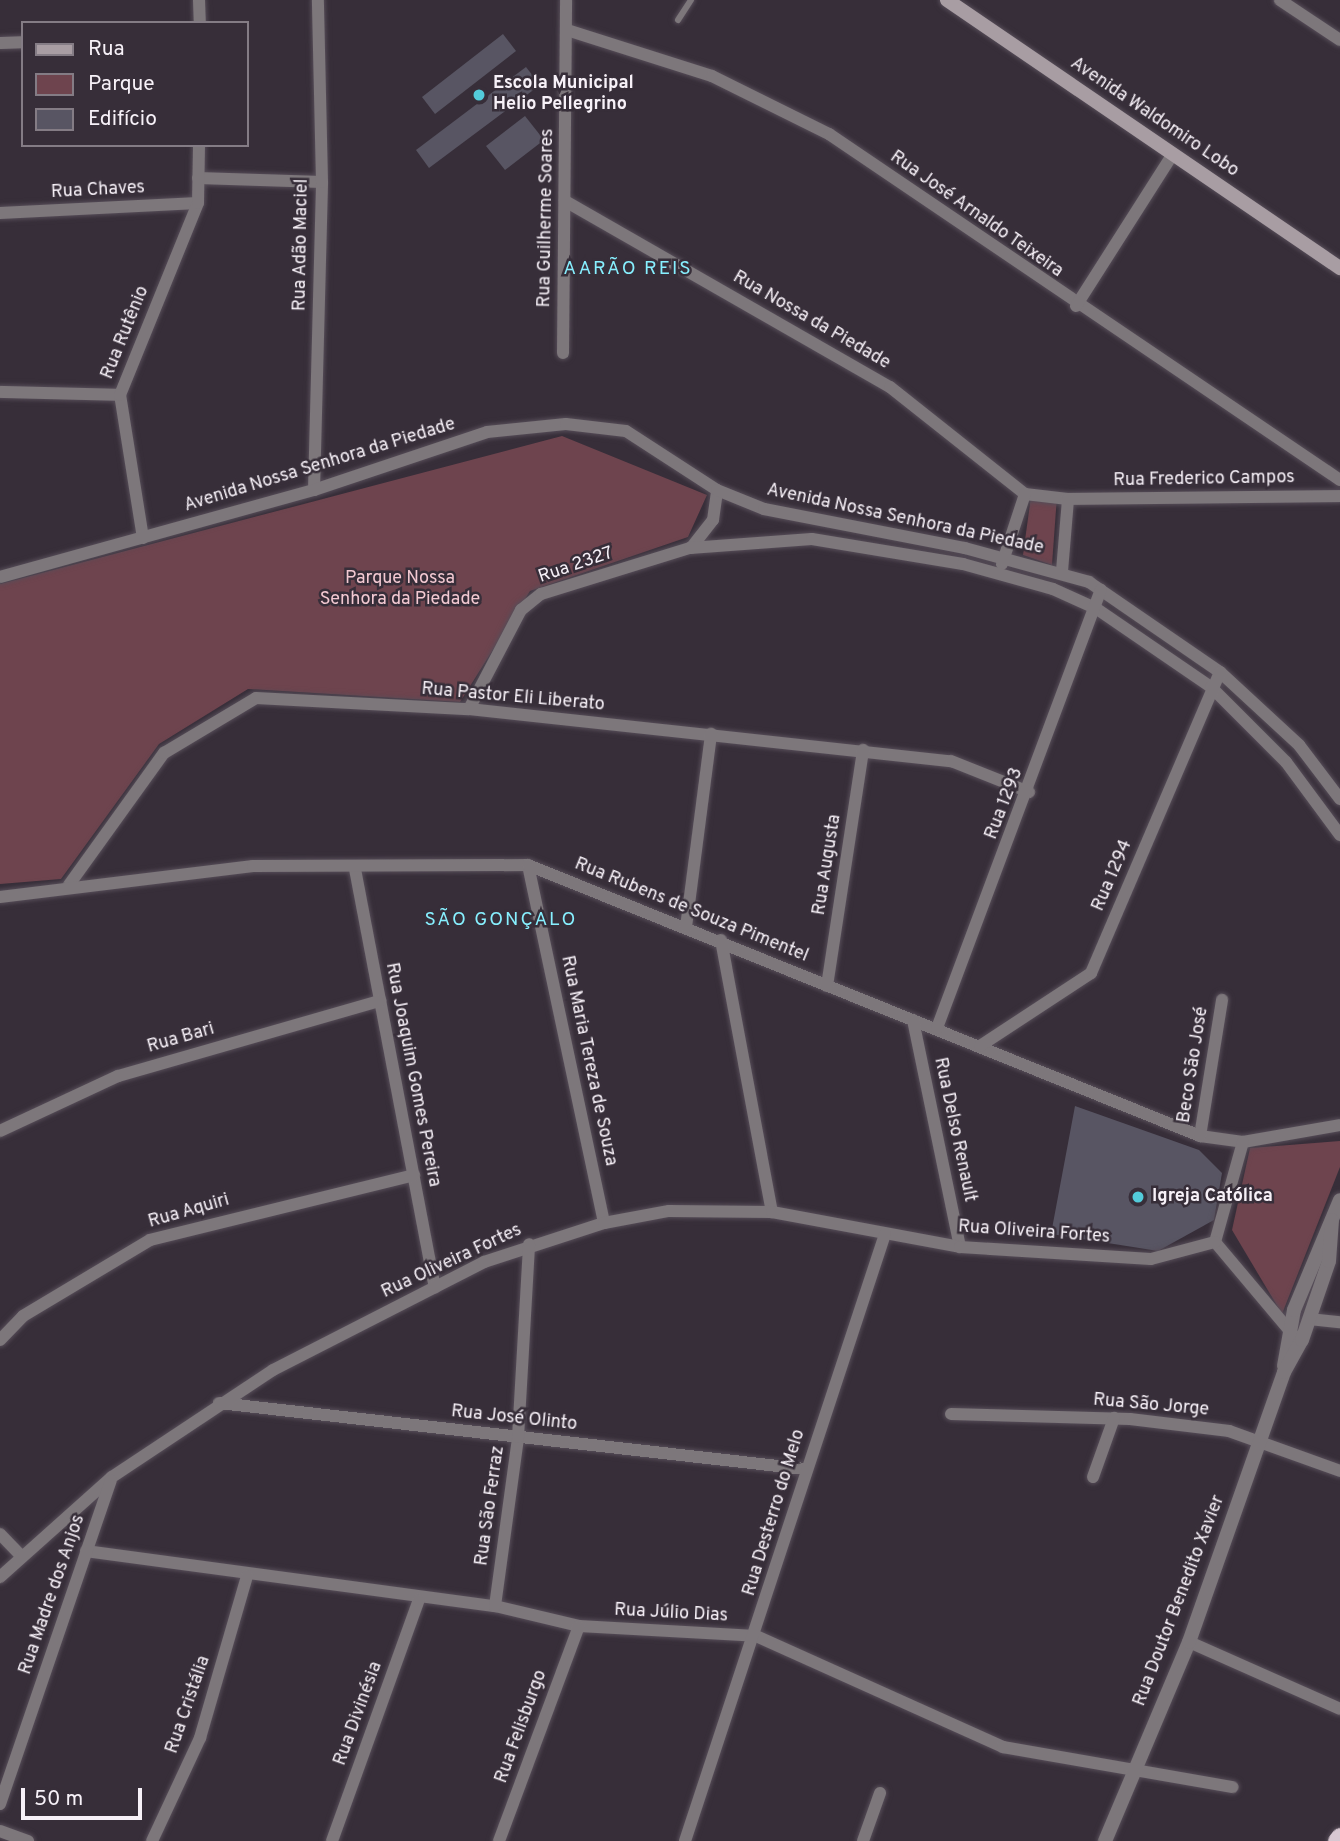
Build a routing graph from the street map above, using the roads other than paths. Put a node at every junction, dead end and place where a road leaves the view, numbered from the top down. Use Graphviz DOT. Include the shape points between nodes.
graph roads {
  1 [pos="199,0"];
  2 [pos="318,0"];
  3 [pos="566,0"];
  4 [pos="691,0"];
  5 [pos="947,0"];
  6 [pos="1280,0"];
  7 [pos="964,5"];
  8 [pos="678,20"];
  9 [pos="200,21"];
  10 [pos="567,30"];
  11 [pos="1340,40"];
  12 [pos="21,42"];
  13 [pos="0,43"];
  14 [pos="199,147"];
  15 [pos="1173,154"];
  16 [pos="198,178"];
  17 [pos="322,182"];
  18 [pos="565,201"];
  19 [pos="198,203"];
  20 [pos="0,213"];
  21 [pos="1340,268"];
  22 [pos="1076,306"];
  23 [pos="564,353"];
  24 [pos="0,392"];
  25 [pos="120,395"];
  26 [pos="1340,480"];
  27 [pos="314,490"];
  28 [pos="716,490"];
  29 [pos="1025,494"];
  30 [pos="1340,496"];
  31 [pos="1068,499"];
  32 [pos="707,530"];
  33 [pos="143,538"];
  34 [pos="714,545"];
  35 [pos="690,548"];
  36 [pos="1004,558"];
  37 [pos="1062,571"];
  38 [pos="1000,574"];
  39 [pos="0,577"];
  40 [pos="1101,590"];
  41 [pos="1097,609"];
  42 [pos="1220,671"];
  43 [pos="1211,687"];
  44 [pos="469,709"];
  45 [pos="711,734"];
  46 [pos="863,750"];
  47 [pos="1029,792"];
  48 [pos="1340,799"];
  49 [pos="1340,835"];
  50 [pos="528,865"];
  51 [pos="355,869"];
  52 [pos="69,885"];
  53 [pos="0,897"];
  54 [pos="686,927"];
  55 [pos="721,940"];
  56 [pos="827,986"];
  57 [pos="1222,1000"];
  58 [pos="380,1001"];
  59 [pos="913,1020"];
  60 [pos="937,1028"];
  61 [pos="980,1046"];
  62 [pos="1340,1125"];
  63 [pos="0,1131"];
  64 [pos="1200,1136"];
  65 [pos="1243,1142"];
  66 [pos="414,1175"];
  67 [pos="1340,1200"];
  68 [pos="772,1212"];
  69 [pos="1332,1220"];
  70 [pos="604,1223"];
  71 [pos="885,1234"];
  72 [pos="1216,1242"];
  73 [pos="529,1244"];
  74 [pos="960,1247"];
  75 [pos="435,1287"];
  76 [pos="1309,1319"];
  77 [pos="1340,1322"];
  78 [pos="1287,1335"];
  79 [pos="0,1340"];
  80 [pos="1302,1340"];
  81 [pos="1284,1372"];
  82 [pos="219,1403"];
  83 [pos="951,1414"];
  84 [pos="1114,1418"];
  85 [pos="518,1437"];
  86 [pos="1262,1438"];
  87 [pos="805,1469"];
  88 [pos="1340,1471"];
  89 [pos="112,1477"];
  90 [pos="1093,1477"];
  91 [pos="0,1534"];
  92 [pos="86,1551"];
  93 [pos="20,1555"];
  94 [pos="247,1576"];
  95 [pos="0,1577"];
  96 [pos="419,1600"];
  97 [pos="495,1606"];
  98 [pos="579,1626"];
  99 [pos="756,1636"];
  100 [pos="1189,1642"];
  101 [pos="1340,1709"];
  102 [pos="1133,1768"];
  103 [pos="1233,1787"];
  104 [pos="880,1793"];
  105 [pos="0,1804"];
  106 [pos="0,1831"];
  107 [pos="28,1841"];
  108 [pos="152,1841"];
  109 [pos="332,1841"];
  110 [pos="499,1841"];
  111 [pos="685,1841"];
  112 [pos="863,1841"];
  113 [pos="1105,1841"];
  1 -- 9 [label="street"];
  2 -- 17 [label="street, Rua Adão Maciel"];
  3 -- 10 [label="street, Rua Guilherme Soares"];
  4 -- 8 [label="lane"];
  5 -- 7 [label="main road, Avenida Waldomiro Lobo"];
  6 -- 11 [label="street"];
  7 -- 15 [label="main road, Avenida Waldomiro Lobo"];
  10 -- 18 [label="street, Rua Guilherme Soares"];
  10 -- 22 [label="street, Rua José Arnaldo Teixeira" via="712,76 829,134"];
  12 -- 13 [label="street"];
  14 -- 16 [label="street, Rua Rutênio"];
  15 -- 21 [label="main road, Avenida Waldomiro Lobo"];
  15 -- 22 [label="street"];
  16 -- 17 [label="street"];
  16 -- 19 [label="street, Rua Rutênio"];
  17 -- 27 [label="street, Rua Adão Maciel"];
  18 -- 23 [label="street, Rua Guilherme Soares"];
  18 -- 29 [label="street, Rua Nossa da Piedade" via="890,387"];
  19 -- 20 [label="street, Rua Chaves"];
  19 -- 25 [label="street, Rua Rutênio"];
  22 -- 26 [label="street, Rua José Arnaldo Teixeira"];
  24 -- 25 [label="street"];
  25 -- 33 [label="street, Rua Rutênio"];
  27 -- 28 [label="street, Avenida Nossa Senhora da Piedade" via="487,432 566,424 626,431"];
  27 -- 33 [label="street, Avenida Nossa Senhora da Piedade"];
  28 -- 32 [label="street"];
  28 -- 36 [label="street, Avenida Nossa Senhora da Piedade" via="815,522"];
  29 -- 31 [label="street"];
  29 -- 36 [label="street"];
  30 -- 31 [label="street, Rua Frederico Campos"];
  31 -- 37 [label="street"];
  32 -- 34 [label="street"];
  32 -- 35 [label="street, Rua 2327"];
  33 -- 39 [label="street, Avenida Nossa Senhora da Piedade"];
  34 -- 35 [label="street, Avenida Nossa Senhora da Piedade"];
  34 -- 38 [label="street, Avenida Nossa Senhora da Piedade" via="812,538"];
  35 -- 44 [label="street, Rua 2327" via="541,594 522,610"];
  36 -- 37 [label="street, Avenida Nossa Senhora da Piedade"];
  36 -- 38 [label="street"];
  37 -- 40 [label="street, Avenida Nossa Senhora da Piedade"];
  38 -- 41 [label="street, Avenida Nossa Senhora da Piedade"];
  40 -- 41 [label="street, Rua 1293"];
  40 -- 42 [label="street, Avenida Nossa Senhora da Piedade"];
  41 -- 43 [label="street, Avenida Nossa Senhora da Piedade"];
  41 -- 47 [label="street, Rua 1293"];
  42 -- 43 [label="street, Rua 1294"];
  42 -- 48 [label="street, Avenida Nossa Senhora da Piedade" via="1299,745"];
  43 -- 49 [label="street, Avenida Nossa Senhora da Piedade" via="1286,761"];
  43 -- 61 [label="street, Rua 1294" via="1091,973"];
  44 -- 45 [label="street, Rua Pastor Eli Liberato"];
  44 -- 52 [label="street, Rua Pastor Eli Liberato" via="256,698 164,754"];
  45 -- 46 [label="street, Rua Pastor Eli Liberato"];
  45 -- 54 [label="street"];
  46 -- 47 [label="street, Rua Pastor Eli Liberato" via="951,761"];
  46 -- 56 [label="street, Rua Augusta"];
  47 -- 60 [label="street, Rua 1293"];
  50 -- 51 [label="street, Rua Rubens de Souza Pimentel"];
  50 -- 54 [label="street, Rua Rubens de Souza Pimentel"];
  50 -- 70 [label="street, Rua Maria Tereza de Souza"];
  51 -- 52 [label="street, Rua Rubens de Souza Pimentel" via="253,866"];
  51 -- 58 [label="street, Rua Joaquim Gomes Pereira"];
  52 -- 53 [label="street, Rua Rubens de Souza Pimentel"];
  54 -- 55 [label="street, Rua Rubens de Souza Pimentel"];
  55 -- 56 [label="street, Rua Rubens de Souza Pimentel"];
  55 -- 68 [label="street"];
  56 -- 59 [label="street, Rua Rubens de Souza Pimentel"];
  57 -- 64 [label="street, Beco São José"];
  58 -- 63 [label="street, Rua Bari" via="118,1076"];
  58 -- 66 [label="street, Rua Joaquim Gomes Pereira"];
  59 -- 60 [label="street, Rua Rubens de Souza Pimentel"];
  59 -- 74 [label="street, Rua Delso Renault"];
  60 -- 61 [label="street, Rua Rubens de Souza Pimentel"];
  61 -- 64 [label="street, Rua Rubens de Souza Pimentel"];
  62 -- 65 [label="street, Rua Rubens de Souza Pimentel"];
  64 -- 65 [label="street, Rua Rubens de Souza Pimentel"];
  65 -- 72 [label="street"];
  66 -- 75 [label="street, Rua Joaquim Gomes Pereira"];
  66 -- 79 [label="street, Rua Aquiri" via="150,1240 23,1315"];
  67 -- 69 [label="street, Rua Doutor Benedito Xavier"];
  68 -- 70 [label="street, Rua Oliveira Fortes" via="669,1211"];
  68 -- 71 [label="street, Rua Oliveira Fortes"];
  69 -- 76 [label="street, Rua Doutor Benedito Xavier" via="1329,1261"];
  69 -- 78 [label="street, Rua Doutor Benedito Xavier" via="1312,1258"];
  70 -- 73 [label="street, Rua Oliveira Fortes"];
  71 -- 74 [label="street, Rua Oliveira Fortes"];
  71 -- 87 [label="street, Rua Desterro do Melo"];
  72 -- 74 [label="street, Rua Oliveira Fortes" via="1152,1259"];
  72 -- 78 [label="street"];
  73 -- 75 [label="street, Rua Oliveira Fortes"];
  73 -- 85 [label="street, Rua São Ferraz"];
  75 -- 82 [label="street, Rua Oliveira Fortes"];
  76 -- 77 [label="street"];
  76 -- 80 [label="street, Rua Doutor Benedito Xavier"];
  78 -- 80 [label="street"];
  78 -- 81 [label="street, Rua Doutor Benedito Xavier"];
  80 -- 81 [label="street, Rua Doutor Benedito Xavier"];
  81 -- 86 [label="street, Rua Doutor Benedito Xavier"];
  82 -- 85 [label="street, Rua José Olinto"];
  82 -- 89 [label="street, Rua Oliveira Fortes"];
  83 -- 84 [label="street, Rua São Jorge"];
  84 -- 86 [label="street, Rua São Jorge"];
  84 -- 90 [label="street"];
  85 -- 87 [label="street, Rua José Olinto"];
  85 -- 97 [label="street, Rua São Ferraz"];
  86 -- 88 [label="street, Rua São Jorge"];
  86 -- 100 [label="street, Rua Doutor Benedito Xavier"];
  87 -- 99 [label="street, Rua Desterro do Melo"];
  89 -- 92 [label="street, Rua Madre dos Anjos"];
  89 -- 93 [label="street, Rua Oliveira Fortes"];
  91 -- 93 [label="street"];
  92 -- 94 [label="street, Rua Júlio Dias"];
  92 -- 105 [label="street, Rua Madre dos Anjos"];
  93 -- 95 [label="street, Rua Oliveira Fortes"];
  94 -- 96 [label="street, Rua Júlio Dias"];
  94 -- 108 [label="street, Rua Cristália" via="200,1738"];
  96 -- 97 [label="street, Rua Júlio Dias"];
  96 -- 109 [label="street, Rua Divinésia"];
  97 -- 98 [label="street, Rua Júlio Dias"];
  98 -- 99 [label="street, Rua Júlio Dias"];
  98 -- 110 [label="street, Rua Felisburgo"];
  99 -- 102 [label="street, Rua Júlio Dias" via="1003,1747"];
  99 -- 111 [label="street, Rua Desterro do Melo"];
  100 -- 101 [label="street"];
  100 -- 102 [label="street, Rua Doutor Benedito Xavier"];
  102 -- 103 [label="street, Rua Júlio Dias"];
  102 -- 113 [label="street, Rua Doutor Benedito Xavier"];
  104 -- 112 [label="street"];
  106 -- 107 [label="street"];
}
